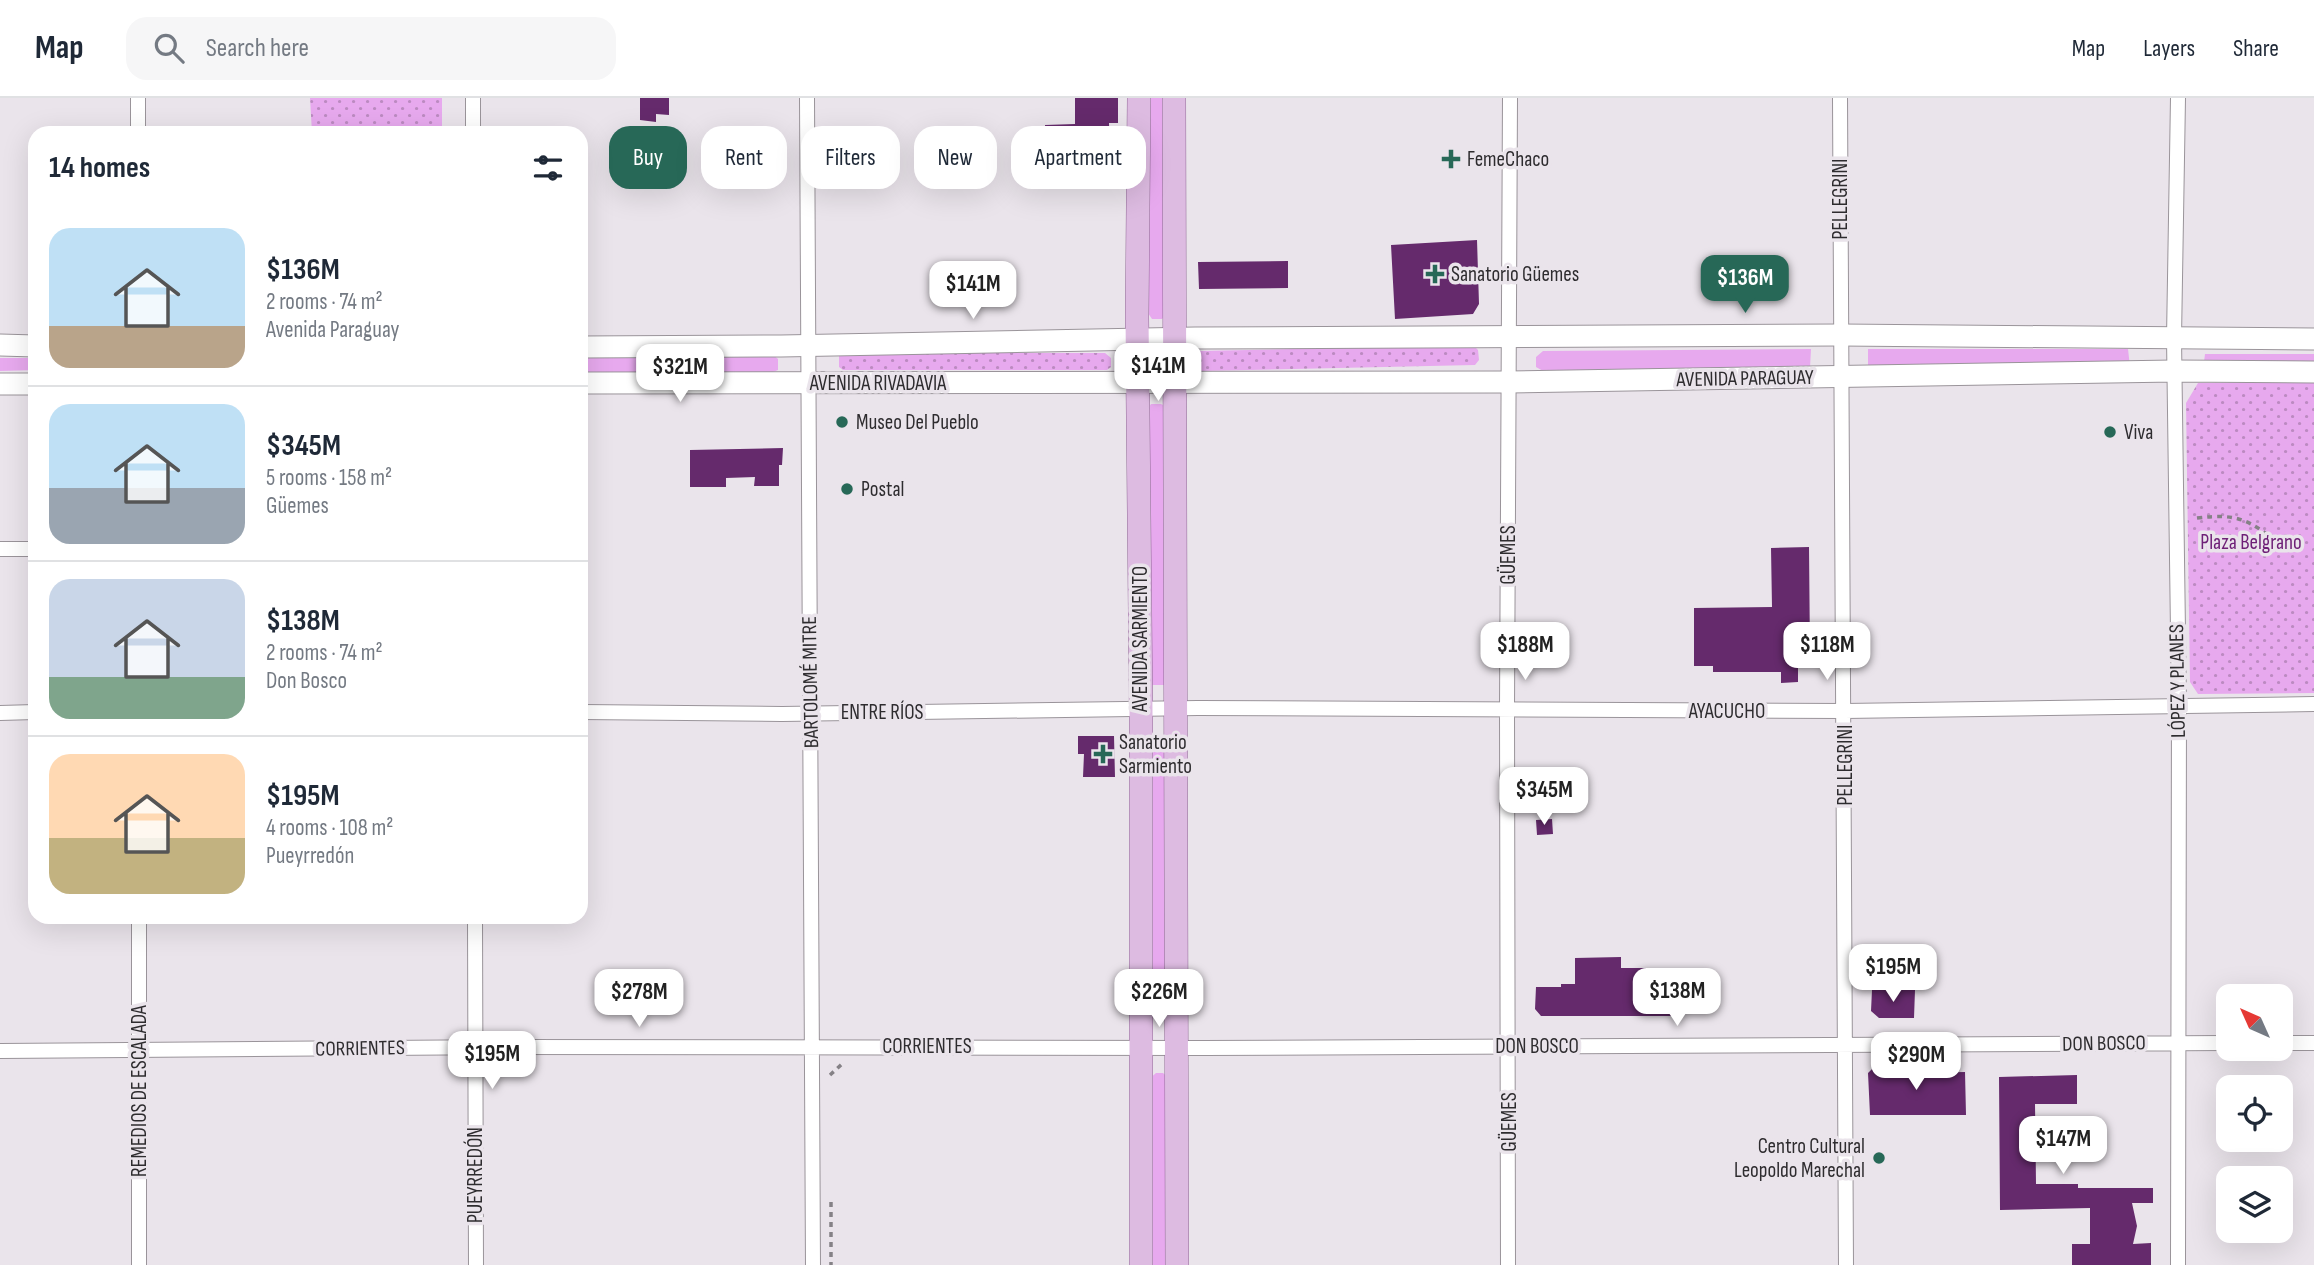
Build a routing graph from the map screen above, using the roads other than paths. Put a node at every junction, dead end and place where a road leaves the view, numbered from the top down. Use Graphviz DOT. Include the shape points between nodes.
graph roads {
  1 [pos="138,98"];
  2 [pos="473,98"];
  3 [pos="807,98"];
  4 [pos="1139,98"];
  5 [pos="1174,98"];
  6 [pos="1510,98"];
  7 [pos="1840,98"];
  8 [pos="2178,98"];
  9 [pos="138,126"];
  10 [pos="473,126"];
  11 [pos="1841,335"];
  12 [pos="1510,337"];
  13 [pos="1176,338"];
  14 [pos="2174,338"];
  15 [pos="1138,339"];
  16 [pos="2314,339"];
  17 [pos="0,345"];
  18 [pos="808,345"];
  19 [pos="28,346"];
  20 [pos="588,346"];
  21 [pos="2175,371"];
  22 [pos="2314,372"];
  23 [pos="1842,377"];
  24 [pos="1175,381"];
  25 [pos="1508,382"];
  26 [pos="588,383"];
  27 [pos="808,383"];
  28 [pos="1139,383"];
  29 [pos="0,384"];
  30 [pos="28,384"];
  31 [pos="0,549"];
  32 [pos="28,549"];
  33 [pos="2314,704"];
  34 [pos="2179,706"];
  35 [pos="1176,709"];
  36 [pos="1141,710"];
  37 [pos="1507,710"];
  38 [pos="1845,711"];
  39 [pos="28,712"];
  40 [pos="588,712"];
  41 [pos="0,713"];
  42 [pos="811,713"];
  43 [pos="139,924"];
  44 [pos="475,924"];
  45 [pos="2177,1042"];
  46 [pos="2216,1042"];
  47 [pos="2293,1043"];
  48 [pos="2314,1043"];
  49 [pos="813,1046"];
  50 [pos="1509,1046"];
  51 [pos="1845,1046"];
  52 [pos="474,1047"];
  53 [pos="1141,1047"];
  54 [pos="1177,1047"];
  55 [pos="0,1051"];
  56 [pos="138,1051"];
  57 [pos="139,1265"];
  58 [pos="476,1265"];
  59 [pos="813,1265"];
  60 [pos="1141,1265"];
  61 [pos="1177,1265"];
  62 [pos="1508,1265"];
  63 [pos="1846,1265"];
  64 [pos="2178,1265"];
  1 -- 9 [label="street"];
  2 -- 10 [label="street"];
  3 -- 18 [label="street, BARTOLOMÉ MITRE"];
  4 -- 15 [label="main road, AVENIDA SARMIENTO"];
  5 -- 13 [label="main road, AVENIDA SARMIENTO"];
  6 -- 12 [label="street, GÜEMES"];
  7 -- 11 [label="street, PELLEGRINI"];
  8 -- 14 [label="street, LÓPEZ Y PLANES"];
  11 -- 12 [label="main road, AVENIDA PARAGUAY"];
  11 -- 14 [label="main road, AVENIDA PARAGUAY"];
  11 -- 23 [label="street, PELLEGRINI"];
  12 -- 13 [label="main road, AVENIDA PARAGUAY"];
  12 -- 25 [label="street, GÜEMES"];
  13 -- 15 [label="main road, AVENIDA RIVADAVIA"];
  13 -- 24 [label="main road, AVENIDA SARMIENTO"];
  14 -- 16 [label="main road, AVENIDA PARAGUAY"];
  14 -- 21 [label="street, LÓPEZ Y PLANES"];
  15 -- 18 [label="main road, AVENIDA RIVADAVIA"];
  15 -- 28 [label="main road, AVENIDA SARMIENTO"];
  17 -- 19 [label="main road"];
  18 -- 20 [label="main road, AVENIDA RIVADAVIA"];
  18 -- 27 [label="street, BARTOLOMÉ MITRE"];
  21 -- 22 [label="main road, AVENIDA PARAGUAY"];
  21 -- 23 [label="main road, AVENIDA PARAGUAY"];
  21 -- 34 [label="street, LÓPEZ Y PLANES"];
  23 -- 25 [label="main road, AVENIDA PARAGUAY"];
  23 -- 38 [label="street, PELLEGRINI"];
  24 -- 25 [label="main road, AVENIDA PARAGUAY"];
  24 -- 28 [label="main road, AVENIDA RIVADAVIA"];
  24 -- 35 [label="main road, AVENIDA SARMIENTO"];
  25 -- 37 [label="street, GÜEMES"];
  26 -- 27 [label="main road, AVENIDA RIVADAVIA"];
  27 -- 28 [label="main road, AVENIDA RIVADAVIA"];
  27 -- 42 [label="street, BARTOLOMÉ MITRE"];
  28 -- 36 [label="main road, AVENIDA SARMIENTO"];
  29 -- 30 [label="main road"];
  31 -- 32 [label="street"];
  33 -- 34 [label="street, AYACUCHO"];
  34 -- 38 [label="street, AYACUCHO"];
  34 -- 45 [label="street, LÓPEZ Y PLANES"];
  35 -- 36 [label="street, AYACUCHO"];
  35 -- 37 [label="street, AYACUCHO"];
  35 -- 54 [label="main road, AVENIDA SARMIENTO"];
  36 -- 42 [label="street, ENTRE RÍOS"];
  36 -- 53 [label="main road, AVENIDA SARMIENTO"];
  37 -- 38 [label="street, AYACUCHO"];
  37 -- 50 [label="street, GÜEMES"];
  38 -- 51 [label="street, PELLEGRINI"];
  39 -- 41 [label="street"];
  40 -- 42 [label="street, ENTRE RÍOS"];
  42 -- 49 [label="street, BARTOLOMÉ MITRE"];
  43 -- 56 [label="street, REMEDIOS DE ESCALADA"];
  44 -- 52 [label="street, PUEYRREDÓN"];
  45 -- 46 [label="street, DON BOSCO"];
  45 -- 51 [label="street, DON BOSCO"];
  45 -- 64 [label="street, LÓPEZ Y PLANES"];
  47 -- 48 [label="street"];
  49 -- 52 [label="street, CORRIENTES"];
  49 -- 53 [label="street, CORRIENTES"];
  49 -- 59 [label="street, BARTOLOMÉ MITRE"];
  50 -- 51 [label="street, DON BOSCO"];
  50 -- 54 [label="street, DON BOSCO"];
  50 -- 62 [label="street, GÜEMES"];
  51 -- 63 [label="street, PELLEGRINI"];
  52 -- 56 [label="street, CORRIENTES"];
  52 -- 58 [label="street, PUEYRREDÓN"];
  53 -- 54 [label="street, DON BOSCO"];
  53 -- 60 [label="main road, AVENIDA SARMIENTO"];
  54 -- 61 [label="main road, AVENIDA SARMIENTO"];
  55 -- 56 [label="street, CORRIENTES"];
  56 -- 57 [label="street, REMEDIOS DE ESCALADA"];
}
